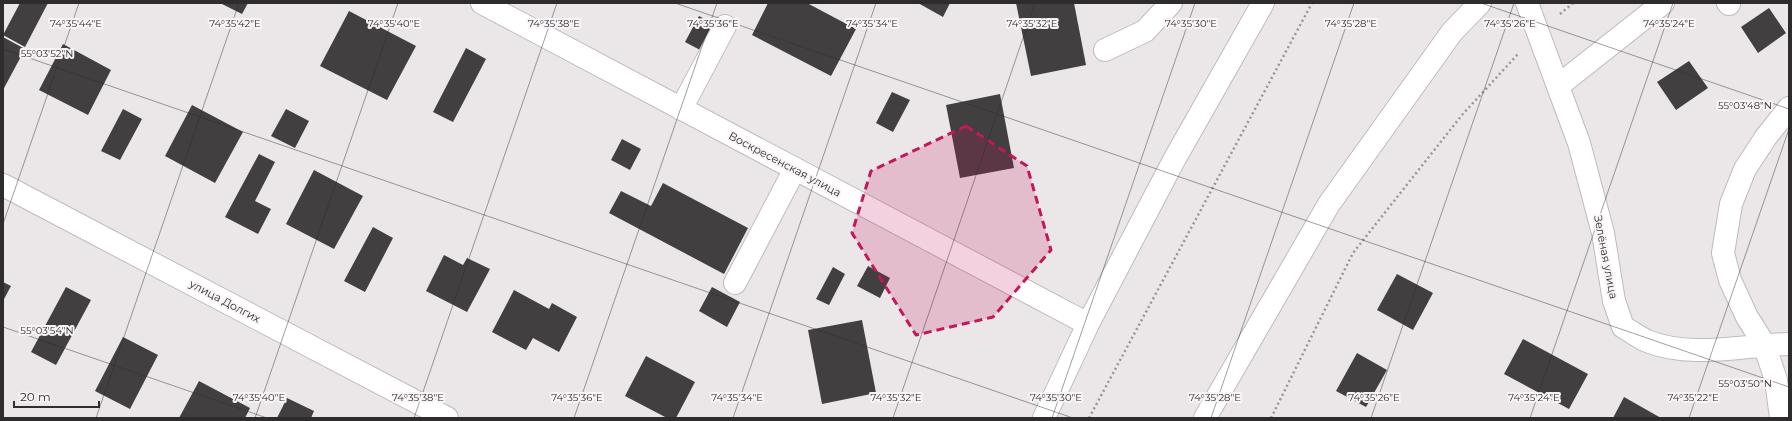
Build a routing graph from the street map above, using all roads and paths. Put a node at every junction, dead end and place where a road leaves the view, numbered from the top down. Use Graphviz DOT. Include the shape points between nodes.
graph roads {
  1 [pos="482,3"];
  2 [pos="1171,3"];
  3 [pos="1263,3"];
  4 [pos="1312,3"];
  5 [pos="1480,3"];
  6 [pos="1527,3"];
  7 [pos="1573,3"];
  8 [pos="1663,3"];
  9 [pos="725,26"];
  10 [pos="1538,32"];
  11 [pos="1105,50"];
  12 [pos="1558,86"];
  13 [pos="1789,108"];
  14 [pos="681,109"];
  15 [pos="795,169"];
  16 [pos="3,185"];
  17 [pos="735,283"];
  18 [pos="1088,324"];
  19 [pos="1764,344"];
  20 [pos="1789,344"];
  21 [pos="447,418"];
  22 [pos="1044,418"];
  23 [pos="1089,418"];
  24 [pos="1205,418"];
  25 [pos="1271,418"];
  26 [pos="1781,418"];
  1 -- 14 [label="street, Воскресенская улица"];
  2 -- 11 [label="street" via="1145,31"];
  3 -- 18 [label="street" via="1174,160"];
  4 -- 23 [label="path"];
  5 -- 24 [label="street" via="1452,32 1329,204"];
  6 -- 10 [label="street, Зелёная улица"];
  7 -- 10 [label="path"];
  8 -- 12 [label="street"];
  9 -- 14 [label="street"];
  10 -- 12 [label="street, Зелёная улица"];
  10 -- 25 [label="path" via="1462,115 1353,253"];
  12 -- 19 [label="street, Зелёная улица" via="1579,143 1603,233 1614,302 1623,327 1646,341 1677,349 1720,349"];
  13 -- 19 [label="street" via="1745,169 1730,204 1723,253 1730,280 1744,311"];
  14 -- 15 [label="street, Воскресенская улица"];
  15 -- 17 [label="street"];
  15 -- 18 [label="street, Воскресенская улица"];
  16 -- 21 [label="street, улица Долгих"];
  18 -- 22 [label="street"];
  19 -- 20 [label="street, Зелёная улица"];
  19 -- 26 [label="street" via="1776,380"];
}
